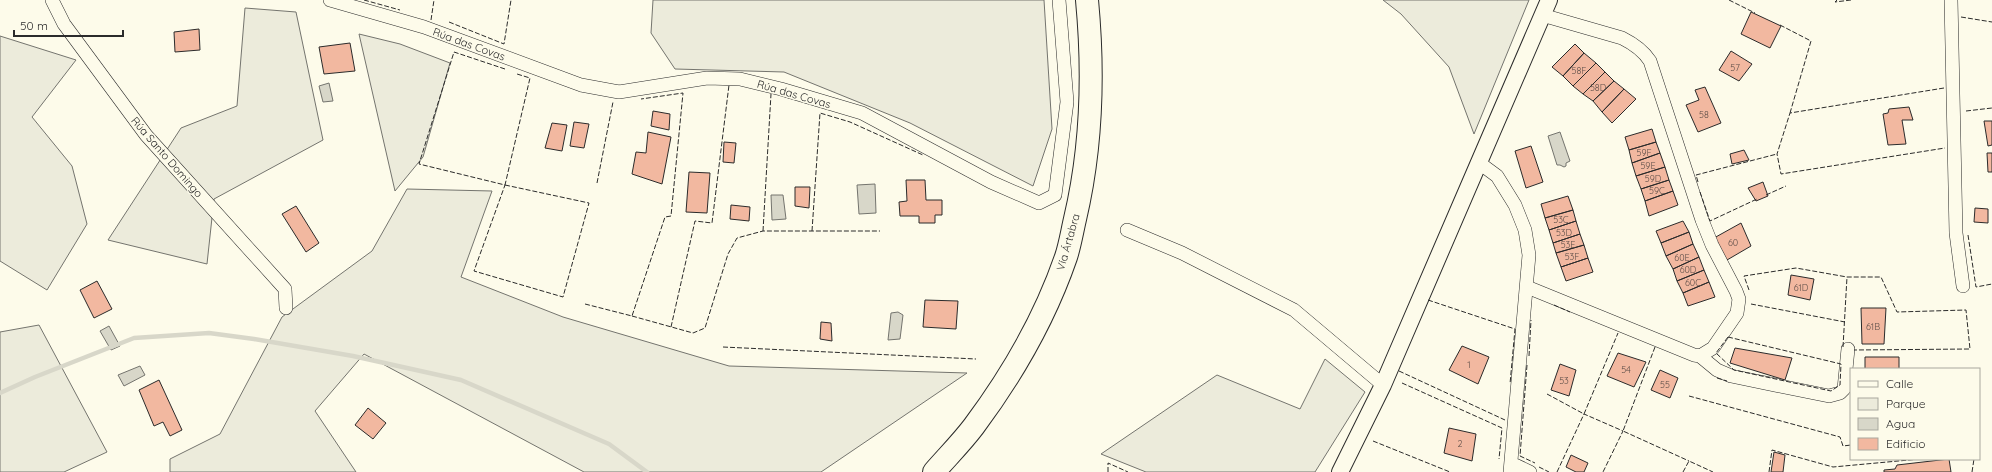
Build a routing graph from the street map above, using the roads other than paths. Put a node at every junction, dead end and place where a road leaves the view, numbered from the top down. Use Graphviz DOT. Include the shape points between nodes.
graph roads {
  1 [pos="52,0"];
  2 [pos="330,0"];
  3 [pos="1059,0"];
  4 [pos="1087,0"];
  5 [pos="1549,0"];
  6 [pos="1951,0"];
  7 [pos="1542,15"];
  8 [pos="1478,162"];
  9 [pos="1127,230"];
  10 [pos="1962,286"];
  11 [pos="1527,287"];
  12 [pos="286,308"];
  13 [pos="1848,349"];
  14 [pos="1700,356"];
  15 [pos="1383,385"];
  16 [pos="1511,467"];
  17 [pos="934,472"];
  18 [pos="1340,472"];
  19 [pos="1530,472"];
  1 -- 12 [label="street, Rúa Santo Domingo" via="64,24 146,136 285,289"];
  2 -- 3 [label="street, Rúa das Covas" via="424,27 581,85 619,92 713,78 740,79 781,89 862,113 991,182 1039,203 1055,196 1067,102"];
  4 -- 17 [label="highway, Vía Ártabra" via="1091,41 1091,105 1084,180 1066,256 1042,318 1017,362 974,427"];
  5 -- 7 [label="street"];
  6 -- 10 [label="street" via="1956,233"];
  7 -- 8 [label="street"];
  7 -- 14 [label="street" via="1622,38 1641,50 1650,61 1702,220 1739,299 1737,313 1713,348"];
  8 -- 11 [label="street" via="1497,176 1518,211 1525,230 1528,255"];
  8 -- 15 [label="street"];
  9 -- 15 [label="street" via="1182,253 1294,310"];
  11 -- 14 [label="street"];
  11 -- 16 [label="street"];
  13 -- 14 [label="street" via="1844,389 1829,396 1731,376 1716,370"];
  15 -- 18 [label="street"];
  16 -- 19 [label="street"];
}
